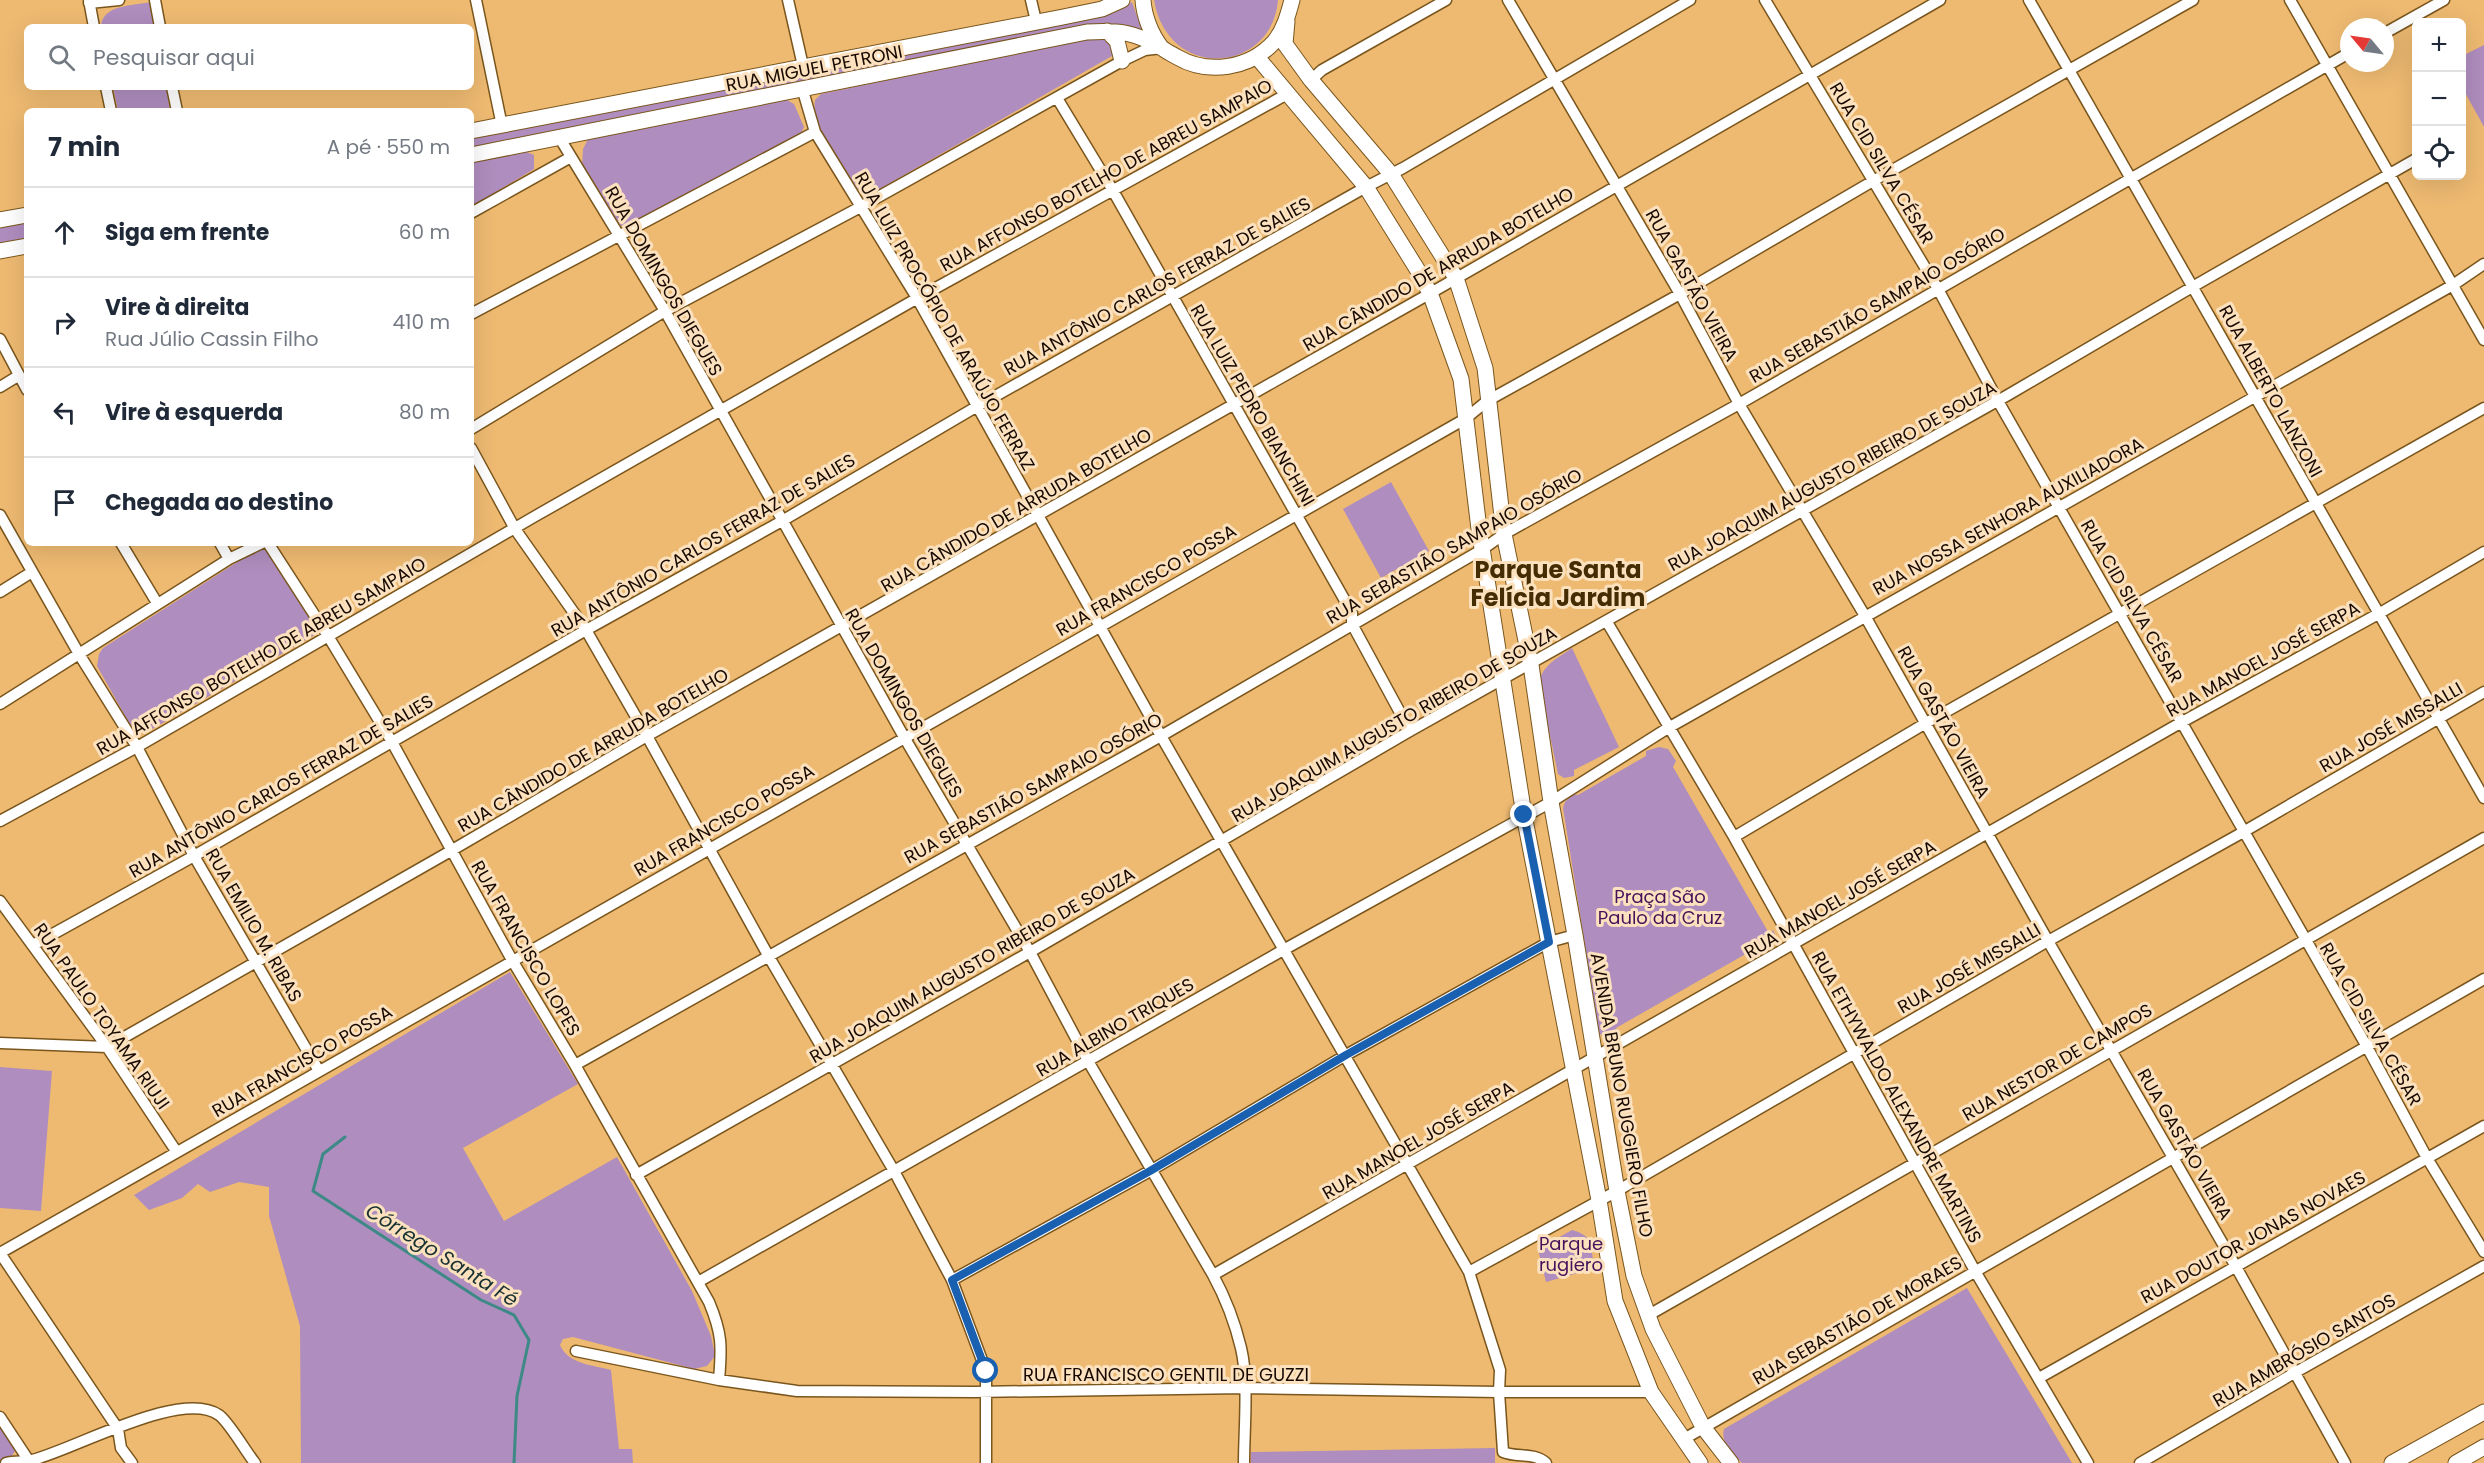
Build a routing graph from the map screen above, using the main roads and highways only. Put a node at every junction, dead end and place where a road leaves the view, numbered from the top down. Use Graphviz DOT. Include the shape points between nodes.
graph roads {
  1 [pos="1122,0"];
  2 [pos="1143,0"];
  3 [pos="1292,0"];
  4 [pos="1287,21"];
  5 [pos="1107,31"];
  6 [pos="1162,48"];
  7 [pos="1257,57"];
  8 [pos="1122,61"];
  9 [pos="474,131"];
  10 [pos="474,154"];
  11 [pos="24,216"];
  12 [pos="0,220"];
  13 [pos="24,247"];
  14 [pos="0,251"];
  15 [pos="2484,1412"];
  16 [pos="2484,1447"];
  17 [pos="1701,1463"];
  18 [pos="1731,1463"];
  19 [pos="2392,1463"];
  20 [pos="2456,1463"];
  1 -- 9 [label="main road, RUA MIGUEL PETRONI" via="1102,9"];
  2 -- 6 [label="main road" via="1147,21"];
  3 -- 4 [label="main road"];
  4 -- 7 [label="main road" via="1275,41"];
  4 -- 18 [label="main road, AVENIDA BRUNO RUGGIERO FILHO" via="1286,44 1311,80 1391,174 1456,278 1485,368 1504,534 1531,665 1551,802 1634,1276 1647,1316 1703,1427"];
  5 -- 6 [label="main road, RUA MIGUEL PETRONI" via="1142,37"];
  5 -- 8 [label="main road" via="1117,41"];
  5 -- 10 [label="main road, RUA MIGUEL PETRONI"];
  6 -- 7 [label="main road, RUA MIGUEL PETRONI" via="1183,61 1208,68 1234,66"];
  7 -- 17 [label="main road" via="1366,187 1430,294 1461,379 1524,815 1615,1301 1651,1392"];
  11 -- 12 [label="main road"];
  13 -- 14 [label="main road"];
  15 -- 19 [label="main road"];
  16 -- 20 [label="main road"];
}
